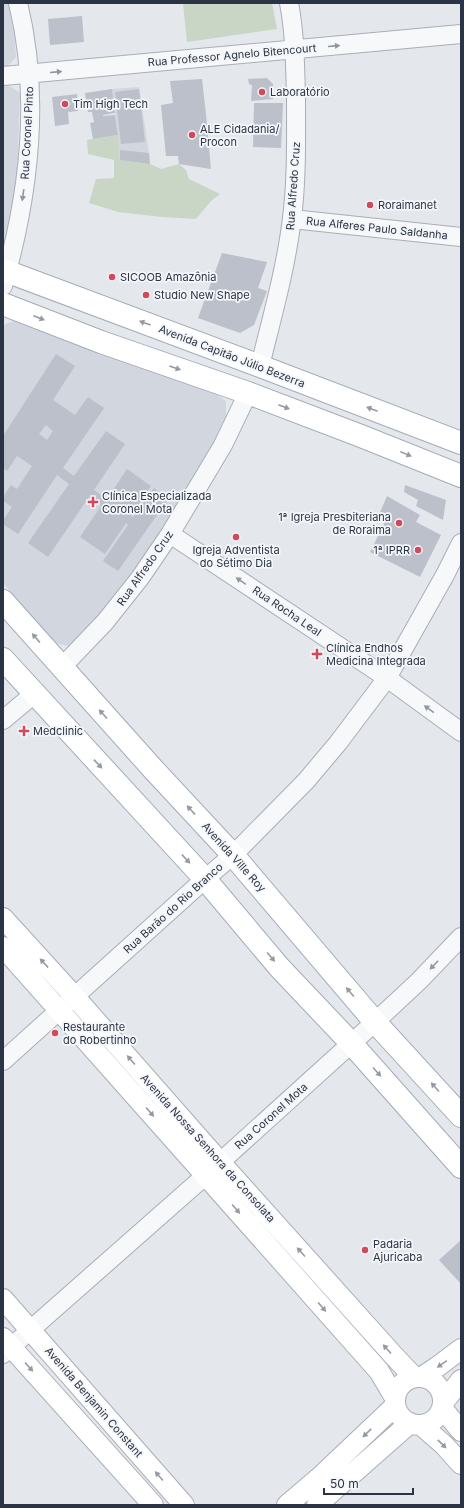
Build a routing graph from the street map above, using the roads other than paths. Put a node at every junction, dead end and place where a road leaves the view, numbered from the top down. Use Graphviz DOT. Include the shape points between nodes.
graph roads {
  1 [pos="18,3"];
  2 [pos="289,3"];
  3 [pos="461,34"];
  4 [pos="295,50"];
  5 [pos="29,74"];
  6 [pos="3,76"];
  7 [pos="292,219"];
  8 [pos="461,237"];
  9 [pos="4,276"];
  10 [pos="3,304"];
  11 [pos="260,366"];
  12 [pos="248,393"];
  13 [pos="461,443"];
  14 [pos="461,476"];
  15 [pos="170,534"];
  16 [pos="461,543"];
  17 [pos="3,601"];
  18 [pos="3,659"];
  19 [pos="61,668"];
  20 [pos="387,678"];
  21 [pos="34,694"];
  22 [pos="3,720"];
  23 [pos="461,732"];
  24 [pos="233,855"];
  25 [pos="205,879"];
  26 [pos="3,918"];
  27 [pos="461,937"];
  28 [pos="3,947"];
  29 [pos="74,996"];
  30 [pos="60,1010"];
  31 [pos="376,1022"];
  32 [pos="351,1043"];
  33 [pos="3,1062"];
  34 [pos="461,1116"];
  35 [pos="220,1162"];
  36 [pos="461,1167"];
  37 [pos="206,1176"];
  38 [pos="3,1299"];
  39 [pos="30,1330"];
  40 [pos="6,1346"];
  41 [pos="461,1349"];
  42 [pos="418,1377"];
  43 [pos="461,1380"];
  44 [pos="395,1402"];
  45 [pos="442,1406"];
  46 [pos="416,1424"];
  47 [pos="461,1431"];
  48 [pos="461,1464"];
  49 [pos="153,1505"];
  50 [pos="184,1505"];
  51 [pos="287,1505"];
  52 [pos="317,1505"];
  1 -- 5 [label="street, Rua Coronel Pinto"];
  2 -- 4 [label="street, Rua Alfredo Cruz"];
  4 -- 3 [label="street, Rua Professor Agnelo Bitencourt, one-way"];
  5 -- 4 [label="street, Rua Professor Agnelo Bitencourt, one-way"];
  4 -- 7 [label="street, Rua Alfredo Cruz" via="297,143"];
  5 -- 6 [label="street, Rua Professor Agnelo Bitencourt"];
  5 -- 9 [label="street, Rua Coronel Pinto, one-way" via="27,162 19,224"];
  7 -- 8 [label="street, Rua Alferes Paulo Saldanha"];
  7 -- 11 [label="street, Rua Alfredo Cruz"];
  11 -- 9 [label="main road, Avenida Capitão Júlio Bezerra, one-way"];
  10 -- 12 [label="main road, one-way" via="101,342"];
  13 -- 11 [label="main road, Avenida Capitão Júlio Bezerra, one-way"];
  12 -- 14 [label="main road, one-way"];
  12 -- 15 [label="street, Rua Alfredo Cruz" via="223,445"];
  15 -- 19 [label="street, Rua Alfredo Cruz" via="106,622"];
  20 -- 15 [label="street, Rua Rocha Leal, one-way"];
  16 -- 20 [label="street, Rua Barão do Rio Branco"];
  19 -- 17 [label="main road, Avenida Ville Roy, one-way"];
  18 -- 21 [label="main road"];
  24 -- 19 [label="main road, Avenida Ville Roy, one-way"];
  23 -- 20 [label="street, Rua Rocha Leal, one-way"];
  20 -- 24 [label="street, Rua Barão do Rio Branco" via="306,781"];
  21 -- 22 [label="street"];
  21 -- 25 [label="main road, one-way"];
  24 -- 25 [label="street, Rua Barão do Rio Branco"];
  31 -- 24 [label="main road, Avenida Ville Roy, one-way"];
  25 -- 29 [label="street, Rua Barão do Rio Branco"];
  25 -- 32 [label="main road, one-way" via="280,967"];
  29 -- 26 [label="main road, Avenida Nossa Senhora da Consolata, one-way"];
  27 -- 31 [label="street, Rua Coronel Mota, one-way"];
  28 -- 30 [label="main road, Avenida Nossa Senhora da Consolata"];
  29 -- 30 [label="street, Rua Barão do Rio Branco"];
  35 -- 29 [label="main road, Avenida Nossa Senhora da Consolata, one-way"];
  30 -- 33 [label="street, Rua Barão do Rio Branco"];
  30 -- 37 [label="main road, Avenida Nossa Senhora da Consolata, one-way"];
  31 -- 32 [label="street, Rua Coronel Mota"];
  34 -- 31 [label="main road, Avenida Ville Roy, one-way"];
  32 -- 35 [label="street, Rua Coronel Mota"];
  32 -- 36 [label="main road, one-way"];
  35 -- 37 [label="street, Rua Coronel Mota"];
  42 -- 35 [label="main road, Avenida Nossa Senhora da Consolata, one-way" via="394,1356"];
  37 -- 39 [label="street, Rua Coronel Mota"];
  37 -- 44 [label="main road, Avenida Nossa Senhora da Consolata, one-way" via="379,1371"];
  38 -- 39 [label="main road, Avenida Benjamin Constant"];
  39 -- 40 [label="street, Rua Coronel Mota"];
  50 -- 39 [label="main road, Avenida Benjamin Constant, one-way"];
  40 -- 49 [label="main road, one-way"];
  41 -- 42 [label="main road, one-way"];
  42 -- 44 [label="main road" via="407,1379 401,1384"];
  42 -- 45 [label="main road" via="429,1379 440,1389"];
  43 -- 45 [label="main road"];
  44 -- 46 [label="main road" via="403,1420"];
  44 -- 51 [label="main road, one-way" via="321,1476"];
  45 -- 46 [label="main road" via="434,1419 428,1423"];
  45 -- 47 [label="main road"];
  46 -- 48 [label="main road, one-way" via="444,1445"];
  46 -- 52 [label="main road"];
}
